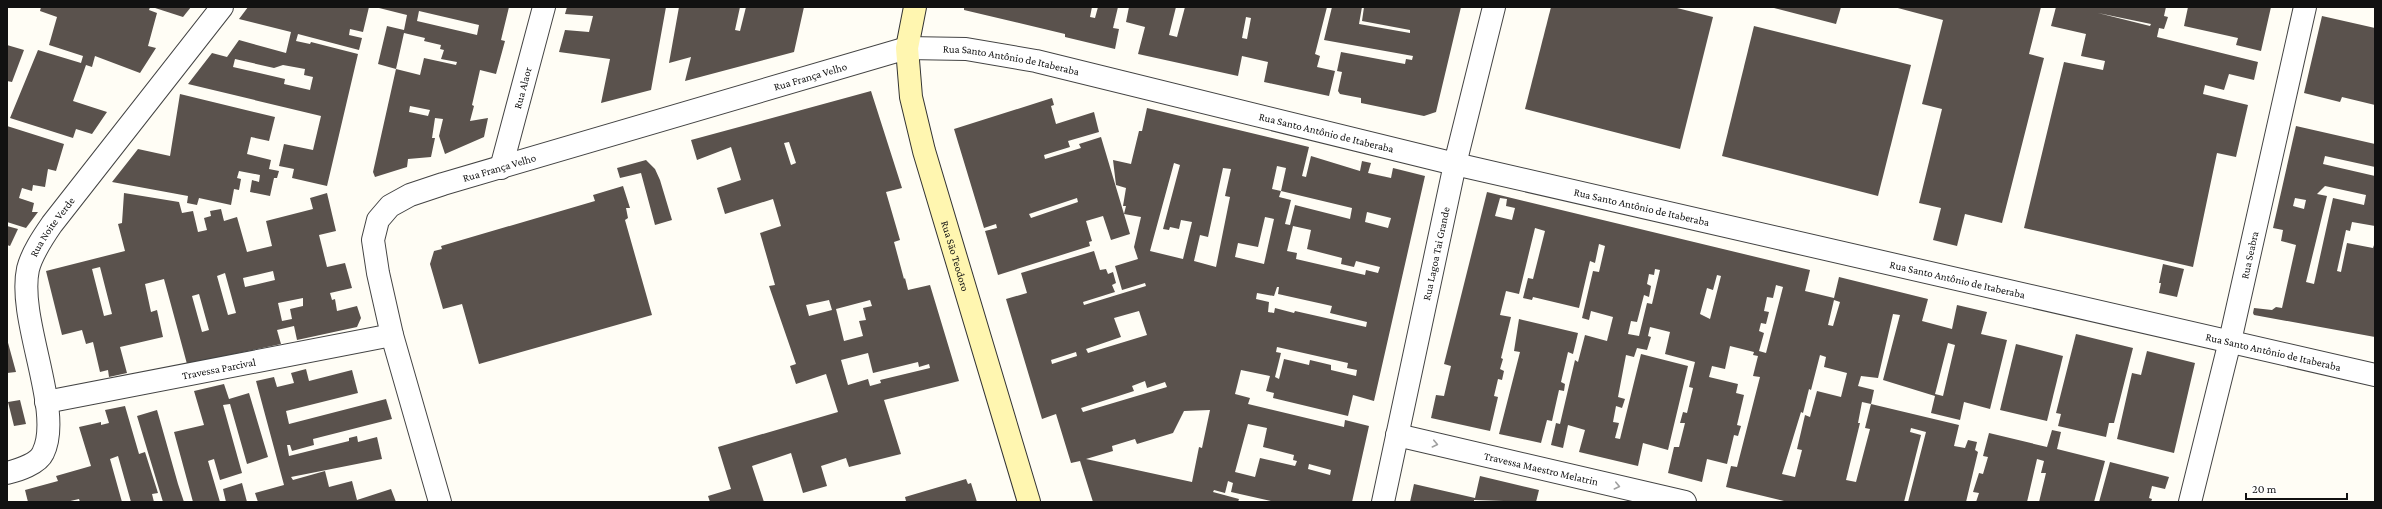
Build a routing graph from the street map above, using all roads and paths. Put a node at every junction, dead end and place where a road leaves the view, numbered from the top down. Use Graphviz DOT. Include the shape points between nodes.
graph roads {
  1 [pos="222,7"];
  2 [pos="544,7"];
  3 [pos="916,7"];
  4 [pos="1494,7"];
  5 [pos="2305,7"];
  6 [pos="907,48"];
  7 [pos="1455,164"];
  8 [pos="501,168"];
  9 [pos="392,335"];
  10 [pos="2230,341"];
  11 [pos="2375,375"];
  12 [pos="46,402"];
  13 [pos="1397,435"];
  14 [pos="7,474"];
  15 [pos="440,502"];
  16 [pos="1029,502"];
  17 [pos="1383,502"];
  18 [pos="1685,502"];
  19 [pos="2190,502"];
  1 -- 12 [label="street, Rua Noite Verde" via="38,245 28,269 26,296"];
  2 -- 8 [label="street, Rua Alaor"];
  3 -- 6 [label="main road, Rua São Teodoro"];
  4 -- 7 [label="street, Rua Lagoa Tai Grande"];
  5 -- 10 [label="street, Rua Seabra"];
  6 -- 7 [label="street, Rua Santo Antônio de Itaberaba" via="966,50 1036,61"];
  6 -- 8 [label="street, Rua França Velho"];
  6 -- 16 [label="main road, Rua São Teodoro" via="910,96 924,150"];
  7 -- 10 [label="street, Rua Santo Antônio de Itaberaba"];
  7 -- 13 [label="street, Rua Lagoa Tai Grande"];
  8 -- 9 [label="street, Rua França Velho" via="410,195 390,206 378,220 373,240"];
  9 -- 12 [label="street, Travessa Parcival"];
  9 -- 15 [label="street, Rua França Velho"];
  10 -- 11 [label="street, Rua Santo Antônio de Itaberaba"];
  10 -- 19 [label="street, Rua Seabra"];
  12 -- 14 [label="street, Rua Noite Verde" via="49,436 43,454 24,468"];
  13 -- 17 [label="street, Rua Lagoa Tai Grande"];
  13 -- 18 [label="street, Travessa Maestro Melatrin, one-way"];
}
